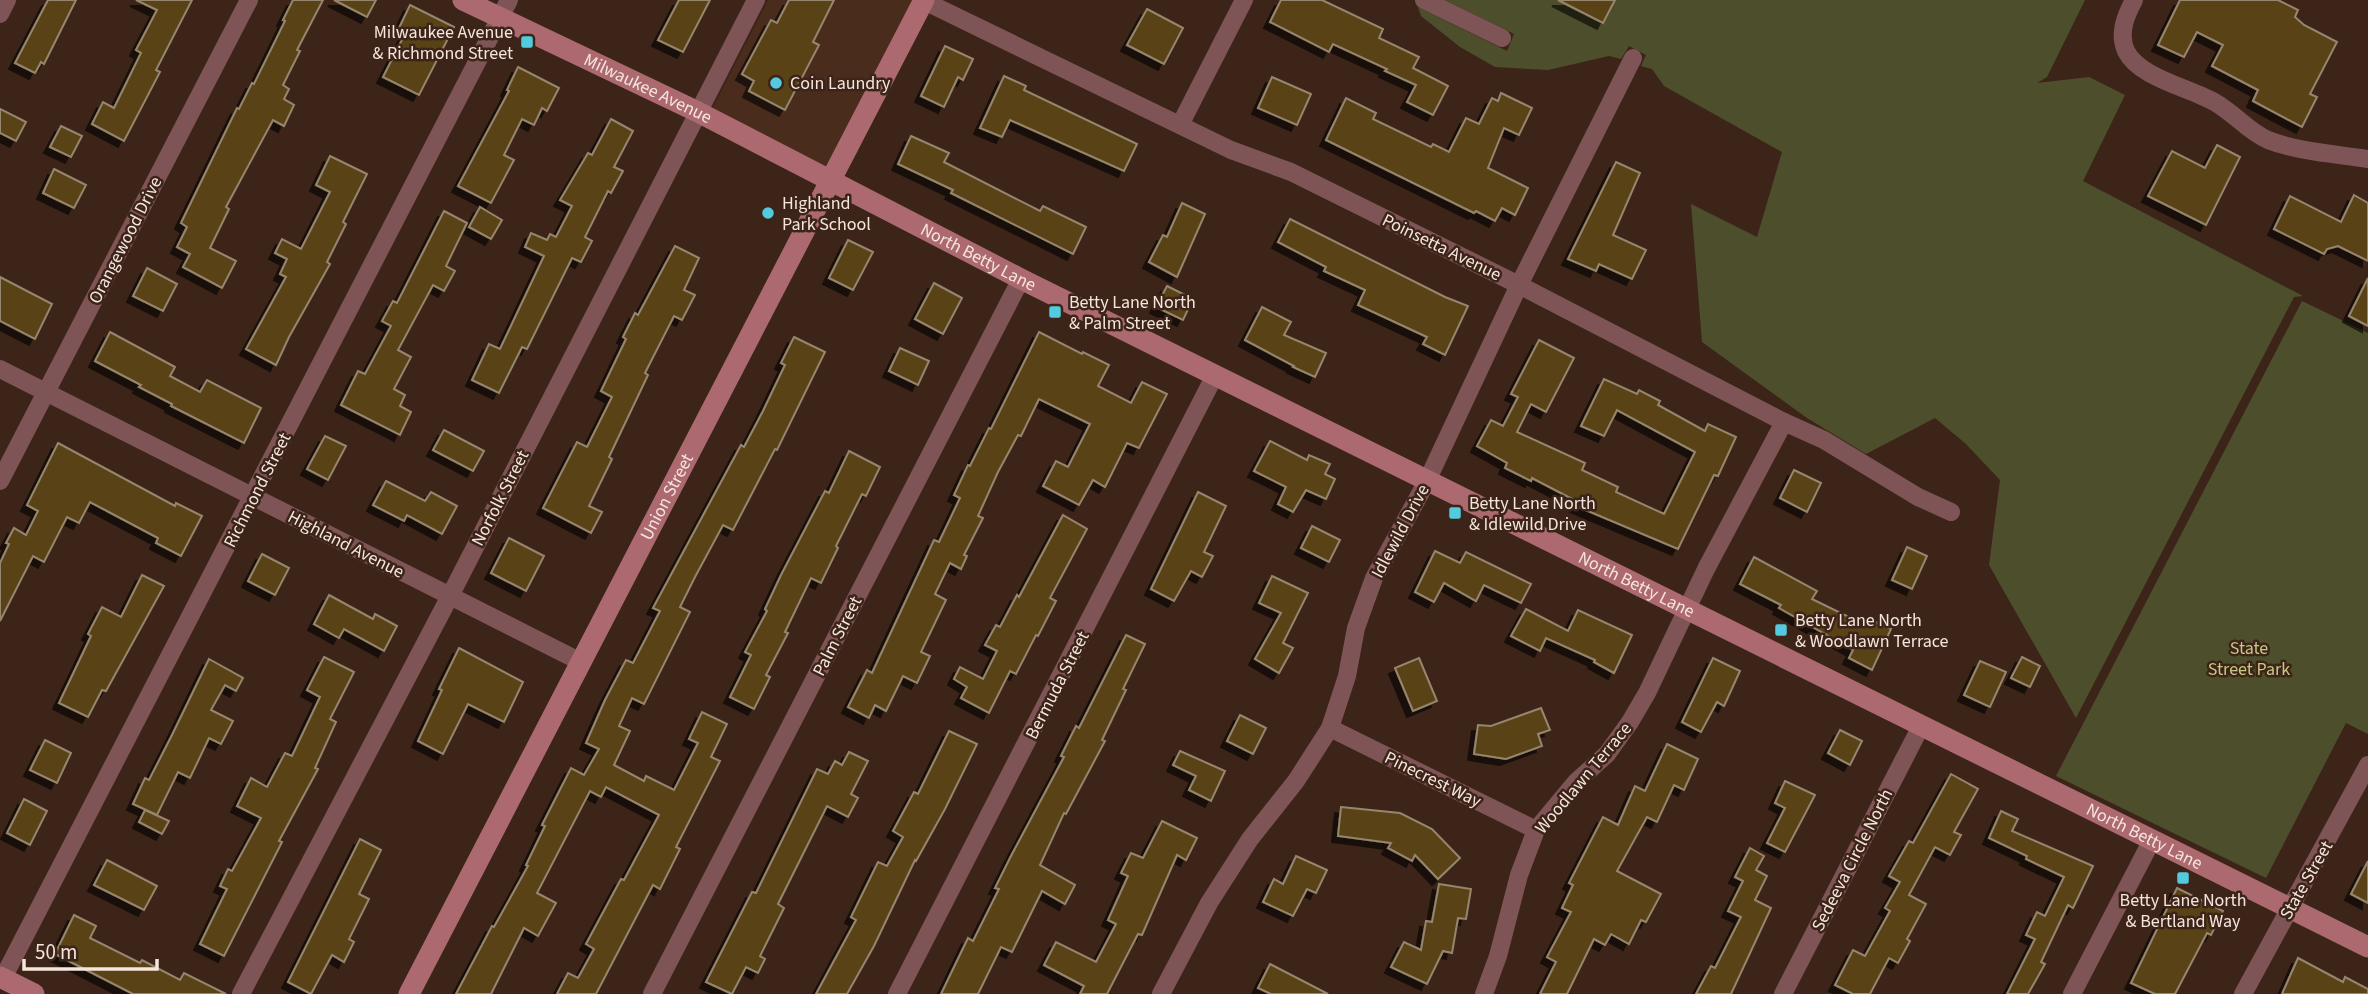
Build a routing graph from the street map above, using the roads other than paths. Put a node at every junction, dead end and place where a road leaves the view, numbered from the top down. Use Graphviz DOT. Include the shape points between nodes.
graph roads {
  1 [pos="7,0"];
  2 [pos="249,0"];
  3 [pos="463,0"];
  4 [pos="756,0"];
  5 [pos="924,0"];
  6 [pos="1244,0"];
  7 [pos="1424,0"];
  8 [pos="2134,0"];
  9 [pos="504,9"];
  10 [pos="0,14"];
  11 [pos="1502,38"];
  12 [pos="1633,58"];
  13 [pos="698,112"];
  14 [pos="1180,125"];
  15 [pos="2368,159"];
  16 [pos="830,181"];
  17 [pos="1021,279"];
  18 [pos="1519,285"];
  19 [pos="0,369"];
  20 [pos="1216,375"];
  21 [pos="46,393"];
  22 [pos="1784,422"];
  23 [pos="0,481"];
  24 [pos="1426,481"];
  25 [pos="253,498"];
  26 [pos="1951,512"];
  27 [pos="450,596"];
  28 [pos="1687,611"];
  29 [pos="580,662"];
  30 [pos="1920,726"];
  31 [pos="1329,728"];
  32 [pos="2368,765"];
  33 [pos="1536,831"];
  34 [pos="2152,840"];
  35 [pos="2289,909"];
  36 [pos="2368,947"];
  37 [pos="1,977"];
  38 [pos="34,994"];
  39 [pos="241,994"];
  40 [pos="409,994"];
  41 [pos="652,994"];
  42 [pos="897,994"];
  43 [pos="1161,994"];
  44 [pos="1484,994"];
  45 [pos="1783,994"];
  46 [pos="2072,994"];
  47 [pos="2243,994"];
  1 -- 10 [label="street"];
  2 -- 21 [label="street, Orangewood Drive"];
  3 -- 9 [label="street, Milwaukee Avenue"];
  4 -- 13 [label="street, Norfolk Street"];
  5 -- 14 [label="street, Poinsetta Avenue"];
  5 -- 16 [label="street, Union Street"];
  6 -- 14 [label="street"];
  7 -- 11 [label="street"];
  8 -- 15 [label="street" via="2122,32 2125,49 2135,64 2218,104 2267,139"];
  9 -- 13 [label="street, Milwaukee Avenue"];
  9 -- 25 [label="street, Richmond Street"];
  12 -- 18 [label="street, Idlewild Drive"];
  13 -- 16 [label="street, Milwaukee Avenue"];
  13 -- 27 [label="street, Norfolk Street"];
  14 -- 18 [label="street, Poinsetta Avenue" via="1291,172"];
  16 -- 17 [label="street, North Betty Lane"];
  16 -- 29 [label="street, Union Street"];
  17 -- 20 [label="street, North Betty Lane"];
  17 -- 41 [label="street, Palm Street"];
  18 -- 22 [label="street, Poinsetta Avenue"];
  18 -- 24 [label="street, Idlewild Drive"];
  19 -- 21 [label="street, Highland Avenue"];
  20 -- 24 [label="street, North Betty Lane"];
  20 -- 42 [label="street, Bermuda Street"];
  21 -- 23 [label="street, Orangewood Drive"];
  21 -- 25 [label="street, Highland Avenue"];
  22 -- 26 [label="street, Poinsetta Avenue"];
  22 -- 28 [label="street, Woodlawn Terrace"];
  24 -- 28 [label="street, North Betty Lane"];
  24 -- 31 [label="street, Idlewild Drive" via="1374,578"];
  25 -- 27 [label="street, Highland Avenue"];
  25 -- 37 [label="street, Richmond Street"];
  27 -- 29 [label="street, Highland Avenue"];
  27 -- 39 [label="street, Norfolk Street"];
  28 -- 30 [label="street, North Betty Lane"];
  28 -- 33 [label="street, Woodlawn Terrace" via="1630,722"];
  29 -- 40 [label="street, Union Street"];
  30 -- 34 [label="street, North Betty Lane"];
  30 -- 45 [label="street, Sedeeva Circle North"];
  31 -- 33 [label="street, Pinecrest Way"];
  31 -- 43 [label="street, Idlewild Drive" via="1209,903"];
  32 -- 35 [label="street, State Street"];
  33 -- 44 [label="street, Woodlawn Terrace"];
  34 -- 35 [label="street, North Betty Lane"];
  34 -- 46 [label="street"];
  35 -- 36 [label="street, North Betty Lane"];
  35 -- 47 [label="street, State Street"];
  37 -- 38 [label="street"];
}
